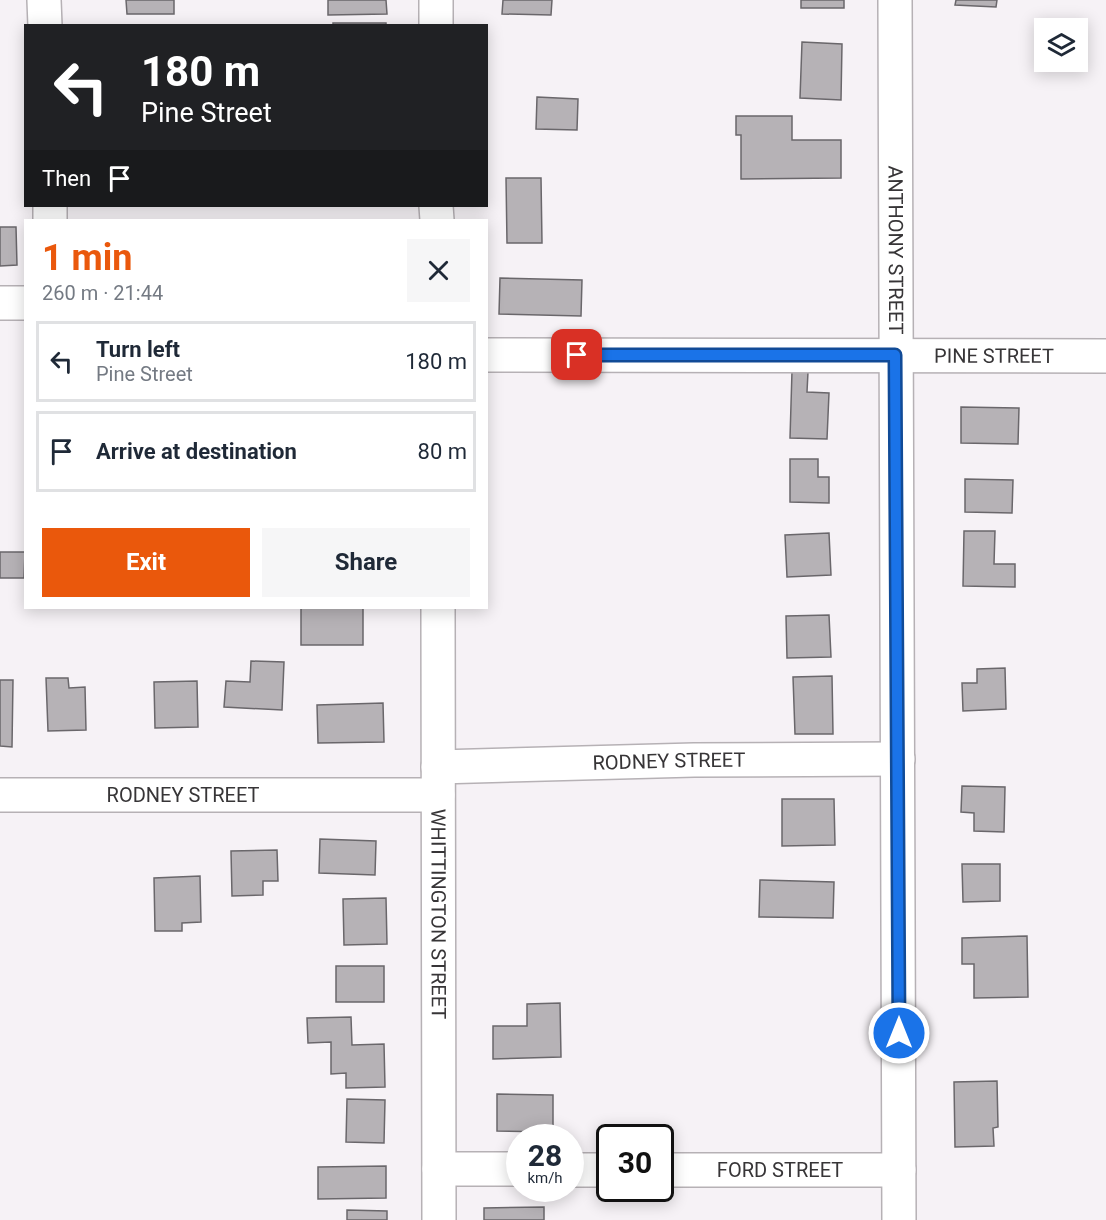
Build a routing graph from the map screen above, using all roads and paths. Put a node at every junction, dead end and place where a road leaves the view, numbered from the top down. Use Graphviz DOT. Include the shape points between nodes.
graph roads {
  1 [pos="44,0"];
  2 [pos="436,0"];
  3 [pos="895,0"];
  4 [pos="45,24"];
  5 [pos="436,24"];
  6 [pos="0,303"];
  7 [pos="24,303"];
  8 [pos="488,355"];
  9 [pos="895,355"];
  10 [pos="1106,356"];
  11 [pos="438,609"];
  12 [pos="898,759"];
  13 [pos="438,781"];
  14 [pos="0,795"];
  15 [pos="439,1169"];
  16 [pos="506,1169"];
  17 [pos="674,1170"];
  18 [pos="899,1170"];
  19 [pos="439,1220"];
  20 [pos="899,1220"];
  1 -- 4 [label="street"];
  2 -- 5 [label="street"];
  3 -- 9 [label="street, ANTHONY STREET"];
  6 -- 7 [label="street"];
  8 -- 9 [label="street, PINE STREET"];
  9 -- 10 [label="street, PINE STREET"];
  9 -- 12 [label="street, ANTHONY STREET"];
  11 -- 13 [label="street, WHITTINGTON STREET"];
  12 -- 13 [label="street, RODNEY STREET" via="694,760"];
  12 -- 18 [label="street, ANTHONY STREET"];
  13 -- 14 [label="street, RODNEY STREET"];
  13 -- 15 [label="street, WHITTINGTON STREET"];
  15 -- 16 [label="street"];
  15 -- 19 [label="street, WHITTINGTON STREET"];
  17 -- 18 [label="street, FORD STREET"];
  18 -- 20 [label="street, ANTHONY STREET"];
}
